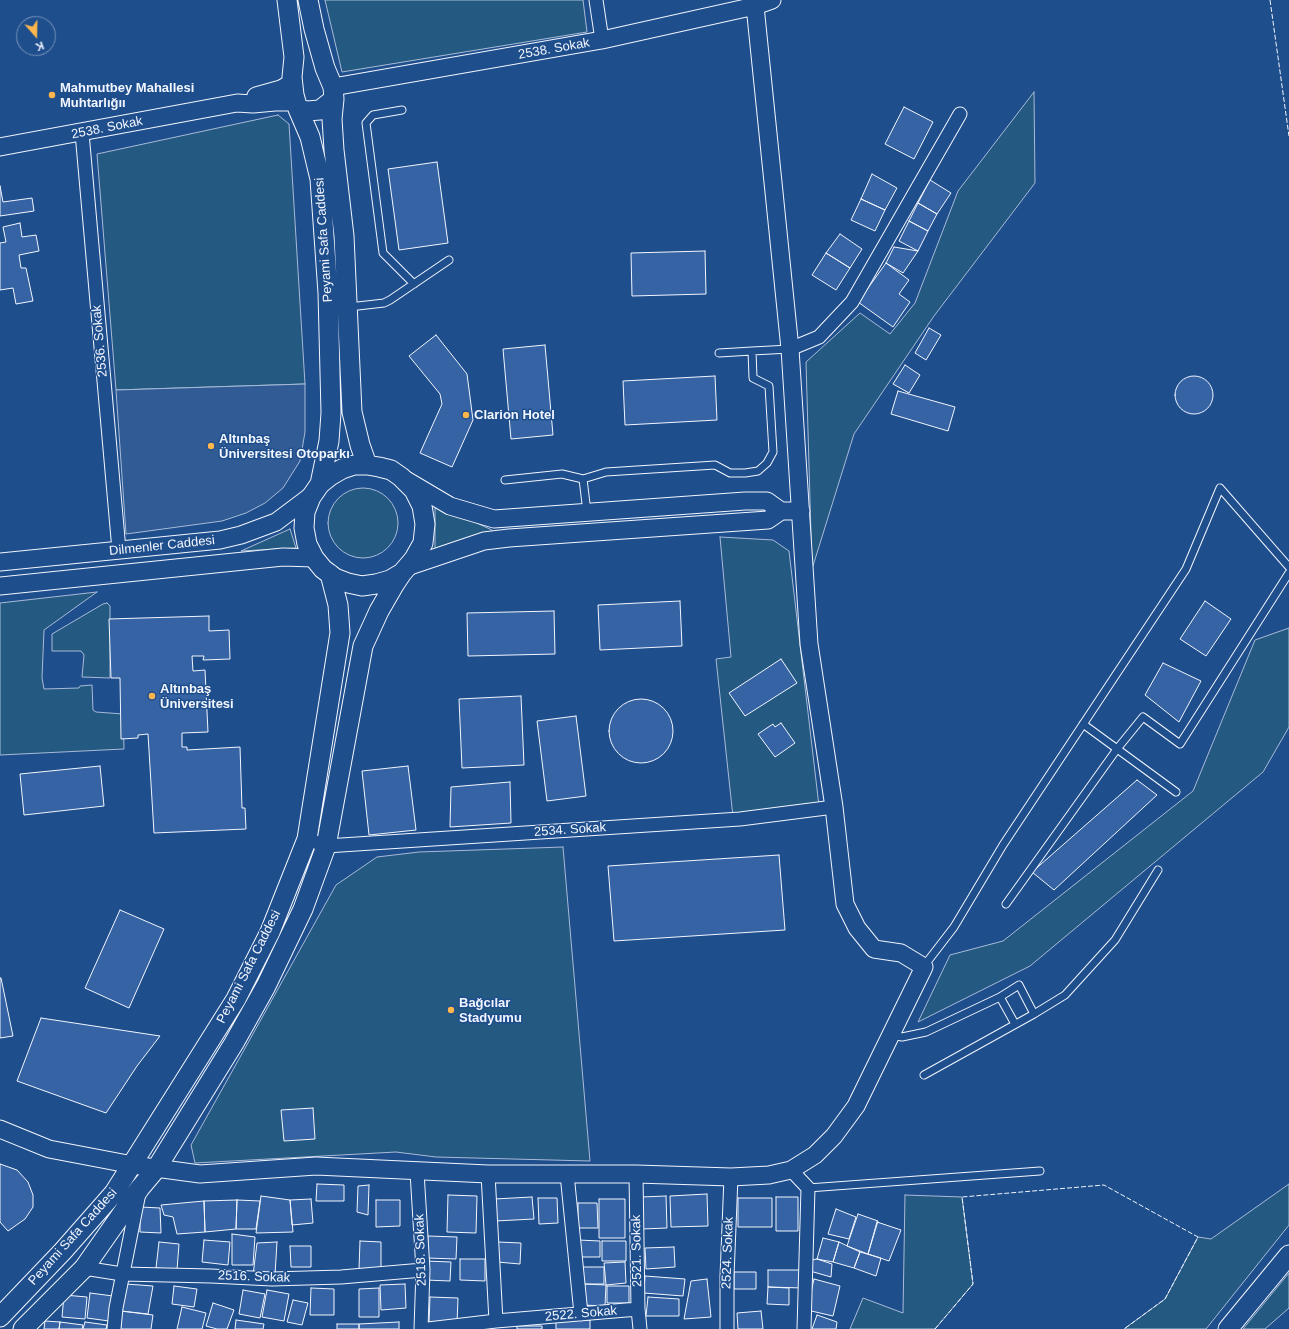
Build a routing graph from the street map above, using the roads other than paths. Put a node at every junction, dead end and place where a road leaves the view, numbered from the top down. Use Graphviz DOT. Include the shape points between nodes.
graph roads {
  1 [pos="287,0"];
  2 [pos="308,0"];
  3 [pos="596,0"];
  4 [pos="772,0"];
  5 [pos="755,6"];
  6 [pos="602,40"];
  7 [pos="325,68"];
  8 [pos="293,82"];
  9 [pos="333,93"];
  10 [pos="237,103"];
  11 [pos="297,106"];
  12 [pos="402,110"];
  13 [pos="960,114"];
  14 [pos="82,133"];
  15 [pos="0,148"];
  16 [pos="449,260"];
  17 [pos="414,284"];
  18 [pos="347,307"];
  19 [pos="790,349"];
  20 [pos="752,351"];
  21 [pos="719,353"];
  22 [pos="367,465"];
  23 [pos="401,477"];
  24 [pos="583,479"];
  25 [pos="504,480"];
  26 [pos="316,490"];
  27 [pos="801,511"];
  28 [pos="587,512"];
  29 [pos="781,512"];
  30 [pos="119,550"];
  31 [pos="314,558"];
  32 [pos="0,562"];
  33 [pos="1289,568"];
  34 [pos="404,570"];
  35 [pos="1289,573"];
  36 [pos="330,574"];
  37 [pos="0,586"];
  38 [pos="1083,724"];
  39 [pos="1117,749"];
  40 [pos="1176,792"];
  41 [pos="834,807"];
  42 [pos="307,839"];
  43 [pos="326,846"];
  44 [pos="1158,870"];
  45 [pos="1006,904"];
  46 [pos="924,966"];
  47 [pos="1000,997"];
  48 [pos="1034,1014"];
  49 [pos="1015,1024"];
  50 [pos="891,1035"];
  51 [pos="924,1075"];
  52 [pos="0,1129"];
  53 [pos="133,1165"];
  54 [pos="156,1169"];
  55 [pos="791,1170"];
  56 [pos="1040,1171"];
  57 [pos="417,1172"];
  58 [pos="488,1174"];
  59 [pos="567,1174"];
  60 [pos="636,1174"];
  61 [pos="731,1177"];
  62 [pos="140,1188"];
  63 [pos="808,1188"];
  64 [pos="1289,1256"];
  65 [pos="84,1268"];
  66 [pos="424,1270"];
  67 [pos="122,1274"];
  68 [pos="638,1309"];
  69 [pos="581,1314"];
  70 [pos="0,1317"];
  71 [pos="496,1321"];
  72 [pos="23,1329"];
  73 [pos="114,1329"];
  74 [pos="421,1329"];
  75 [pos="428,1329"];
  76 [pos="640,1329"];
  77 [pos="727,1329"];
  78 [pos="804,1329"];
  79 [pos="1228,1329"];
  1 -- 8 [label="main road, Peyami Safa Caddesi" via="294,57"];
  2 -- 7 [label="main road, Peyami Safa Caddesi"];
  3 -- 6 [label="street"];
  4 -- 5 [label="street, 2538. Sokak"];
  5 -- 6 [label="street, 2538. Sokak"];
  5 -- 19 [label="street"];
  6 -- 9 [label="street, 2538. Sokak"];
  7 -- 8 [label="main road" via="308,68"];
  7 -- 9 [label="main road, Peyami Safa Caddesi"];
  8 -- 10 [label="street" via="281,89 246,98"];
  8 -- 11 [label="main road, Peyami Safa Caddesi"];
  9 -- 11 [label="main road" via="320,110 307,111"];
  9 -- 18 [label="main road, Peyami Safa Caddesi" via="332,119 344,236"];
  10 -- 11 [label="street" via="275,102"];
  10 -- 14 [label="street, 2538. Sokak"];
  11 -- 26 [label="main road, Peyami Safa Caddesi" via="310,137 320,179 328,293 331,413 329,441"];
  12 -- 17 [label="lane" via="374,115 366,123 383,253"];
  13 -- 19 [label="street" via="852,302 819,337"];
  14 -- 15 [label="street, 2538. Sokak"];
  14 -- 30 [label="street, 2536. Sokak"];
  16 -- 17 [label="lane"];
  17 -- 18 [label="lane" via="384,303"];
  18 -- 22 [label="main road, Peyami Safa Caddesi" via="352,412"];
  19 -- 20 [label="lane"];
  19 -- 27 [label="street"];
  20 -- 21 [label="lane"];
  20 -- 24 [label="lane" via="753,378 769,386 773,452 763,467 752,473 730,473 715,465 606,472"];
  22 -- 23 [label="main road" via="391,470"];
  22 -- 26 [label="main road" via="342,469 330,476"];
  23 -- 28 [label="street" via="450,506 494,519"];
  23 -- 34 [label="main road" via="414,490 422,506 425,524 423,543"];
  24 -- 25 [label="lane" via="562,474"];
  24 -- 28 [label="lane"];
  26 -- 30 [label="street, Dilmenler Caddesi" via="276,522 241,536"];
  26 -- 31 [label="main road" via="305,512 304,528 307,544"];
  27 -- 29 [label="street"];
  27 -- 41 [label="street" via="809,644"];
  28 -- 29 [label="street" via="766,501"];
  29 -- 34 [label="street" via="768,520 490,540"];
  30 -- 32 [label="street, Dilmenler Caddesi"];
  31 -- 36 [label="main road"];
  31 -- 37 [label="street, Dilmenler Caddesi" via="256,559"];
  33 -- 38 [label="lane" via="1220,488 1186,569"];
  34 -- 36 [label="main road" via="390,580 362,586 348,583"];
  34 -- 43 [label="main road" via="379,611 363,646"];
  35 -- 39 [label="lane" via="1180,744 1143,717"];
  36 -- 42 [label="main road, Peyami Safa Caddesi" via="338,605 340,633"];
  38 -- 39 [label="lane"];
  38 -- 46 [label="lane" via="1003,845 954,928"];
  39 -- 40 [label="lane"];
  39 -- 45 [label="lane"];
  41 -- 43 [label="street, 2534. Sokak" via="740,819"];
  41 -- 46 [label="street" via="845,904 857,928 874,949 901,953"];
  42 -- 43 [label="street, 2534. Sokak"];
  42 -- 53 [label="main road, Peyami Safa Caddesi" via="270,932 236,999"];
  43 -- 54 [label="main road" via="303,909 266,986"];
  44 -- 48 [label="lane" via="1115,940 1065,995"];
  46 -- 50 [label="street"];
  47 -- 48 [label="lane" via="1020,986"];
  47 -- 49 [label="lane"];
  47 -- 50 [label="lane" via="926,1032 902,1037"];
  48 -- 49 [label="lane"];
  49 -- 51 [label="lane"];
  50 -- 55 [label="street" via="856,1106 834,1136 815,1155"];
  52 -- 53 [label="street" via="49,1149"];
  53 -- 54 [label="street"];
  53 -- 70 [label="main road, Peyami Safa Caddesi" via="114,1193"];
  54 -- 57 [label="street" via="200,1174 316,1166"];
  54 -- 62 [label="main road"];
  55 -- 61 [label="street" via="769,1175"];
  55 -- 63 [label="street"];
  56 -- 63 [label="lane"];
  57 -- 58 [label="street"];
  57 -- 66 [label="street, 2518. Sokak"];
  58 -- 59 [label="street"];
  58 -- 71 [label="street"];
  59 -- 60 [label="street"];
  59 -- 69 [label="street"];
  60 -- 61 [label="street"];
  60 -- 68 [label="street, 2521. Sokak"];
  61 -- 77 [label="street, 2524. Sokak" via="726,1276"];
  62 -- 65 [label="main road"];
  62 -- 67 [label="street"];
  63 -- 78 [label="street"];
  64 -- 79 [label="main road"];
  65 -- 67 [label="street, 2516. Sokak"];
  65 -- 72 [label="main road"];
  66 -- 67 [label="street, 2516. Sokak" via="341,1277 272,1279"];
  66 -- 74 [label="street, 2518. Sokak"];
  67 -- 73 [label="street"];
  68 -- 69 [label="street, 2522. Sokak"];
  68 -- 76 [label="street, 2521. Sokak"];
  69 -- 71 [label="street, 2522. Sokak"];
  71 -- 75 [label="street, 2522. Sokak"];
}
